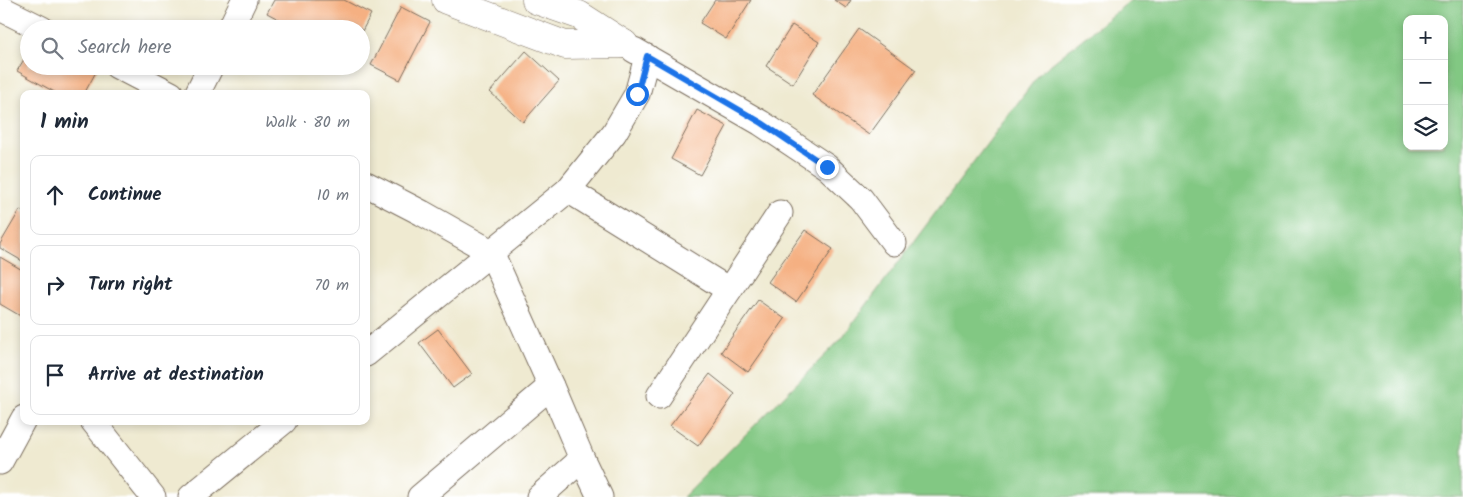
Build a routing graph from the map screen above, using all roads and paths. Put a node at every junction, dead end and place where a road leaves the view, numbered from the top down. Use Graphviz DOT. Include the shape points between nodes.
graph roads {
  1 [pos="244,0"];
  2 [pos="446,0"];
  3 [pos="536,0"];
  4 [pos="0,9"];
  5 [pos="23,20"];
  6 [pos="234,20"];
  7 [pos="636,50"];
  8 [pos="135,75"];
  9 [pos="206,75"];
  10 [pos="164,90"];
  11 [pos="199,90"];
  12 [pos="370,186"];
  13 [pos="568,190"];
  14 [pos="780,213"];
  15 [pos="894,243"];
  16 [pos="491,252"];
  17 [pos="729,290"];
  18 [pos="370,351"];
  19 [pos="551,386"];
  20 [pos="659,396"];
  21 [pos="20,425"];
  22 [pos="96,425"];
  23 [pos="279,425"];
  24 [pos="582,458"];
  25 [pos="0,462"];
  26 [pos="153,497"];
  27 [pos="191,497"];
  28 [pos="420,497"];
  29 [pos="539,497"];
  30 [pos="600,497"];
  1 -- 6 [label="street"];
  2 -- 7 [label="street" via="565,45"];
  3 -- 7 [label="street" via="579,15"];
  4 -- 5 [label="street"];
  7 -- 13 [label="street" via="637,94 614,132"];
  7 -- 15 [label="street" via="762,123 827,167 861,199"];
  8 -- 10 [label="street"];
  9 -- 11 [label="street"];
  12 -- 16 [label="street"];
  13 -- 16 [label="street"];
  13 -- 17 [label="street"];
  14 -- 17 [label="street"];
  16 -- 18 [label="street"];
  16 -- 19 [label="street"];
  17 -- 20 [label="street"];
  19 -- 24 [label="street"];
  19 -- 28 [label="street"];
  21 -- 25 [label="street"];
  22 -- 26 [label="street"];
  23 -- 27 [label="street"];
  24 -- 29 [label="street"];
  24 -- 30 [label="street"];
}
